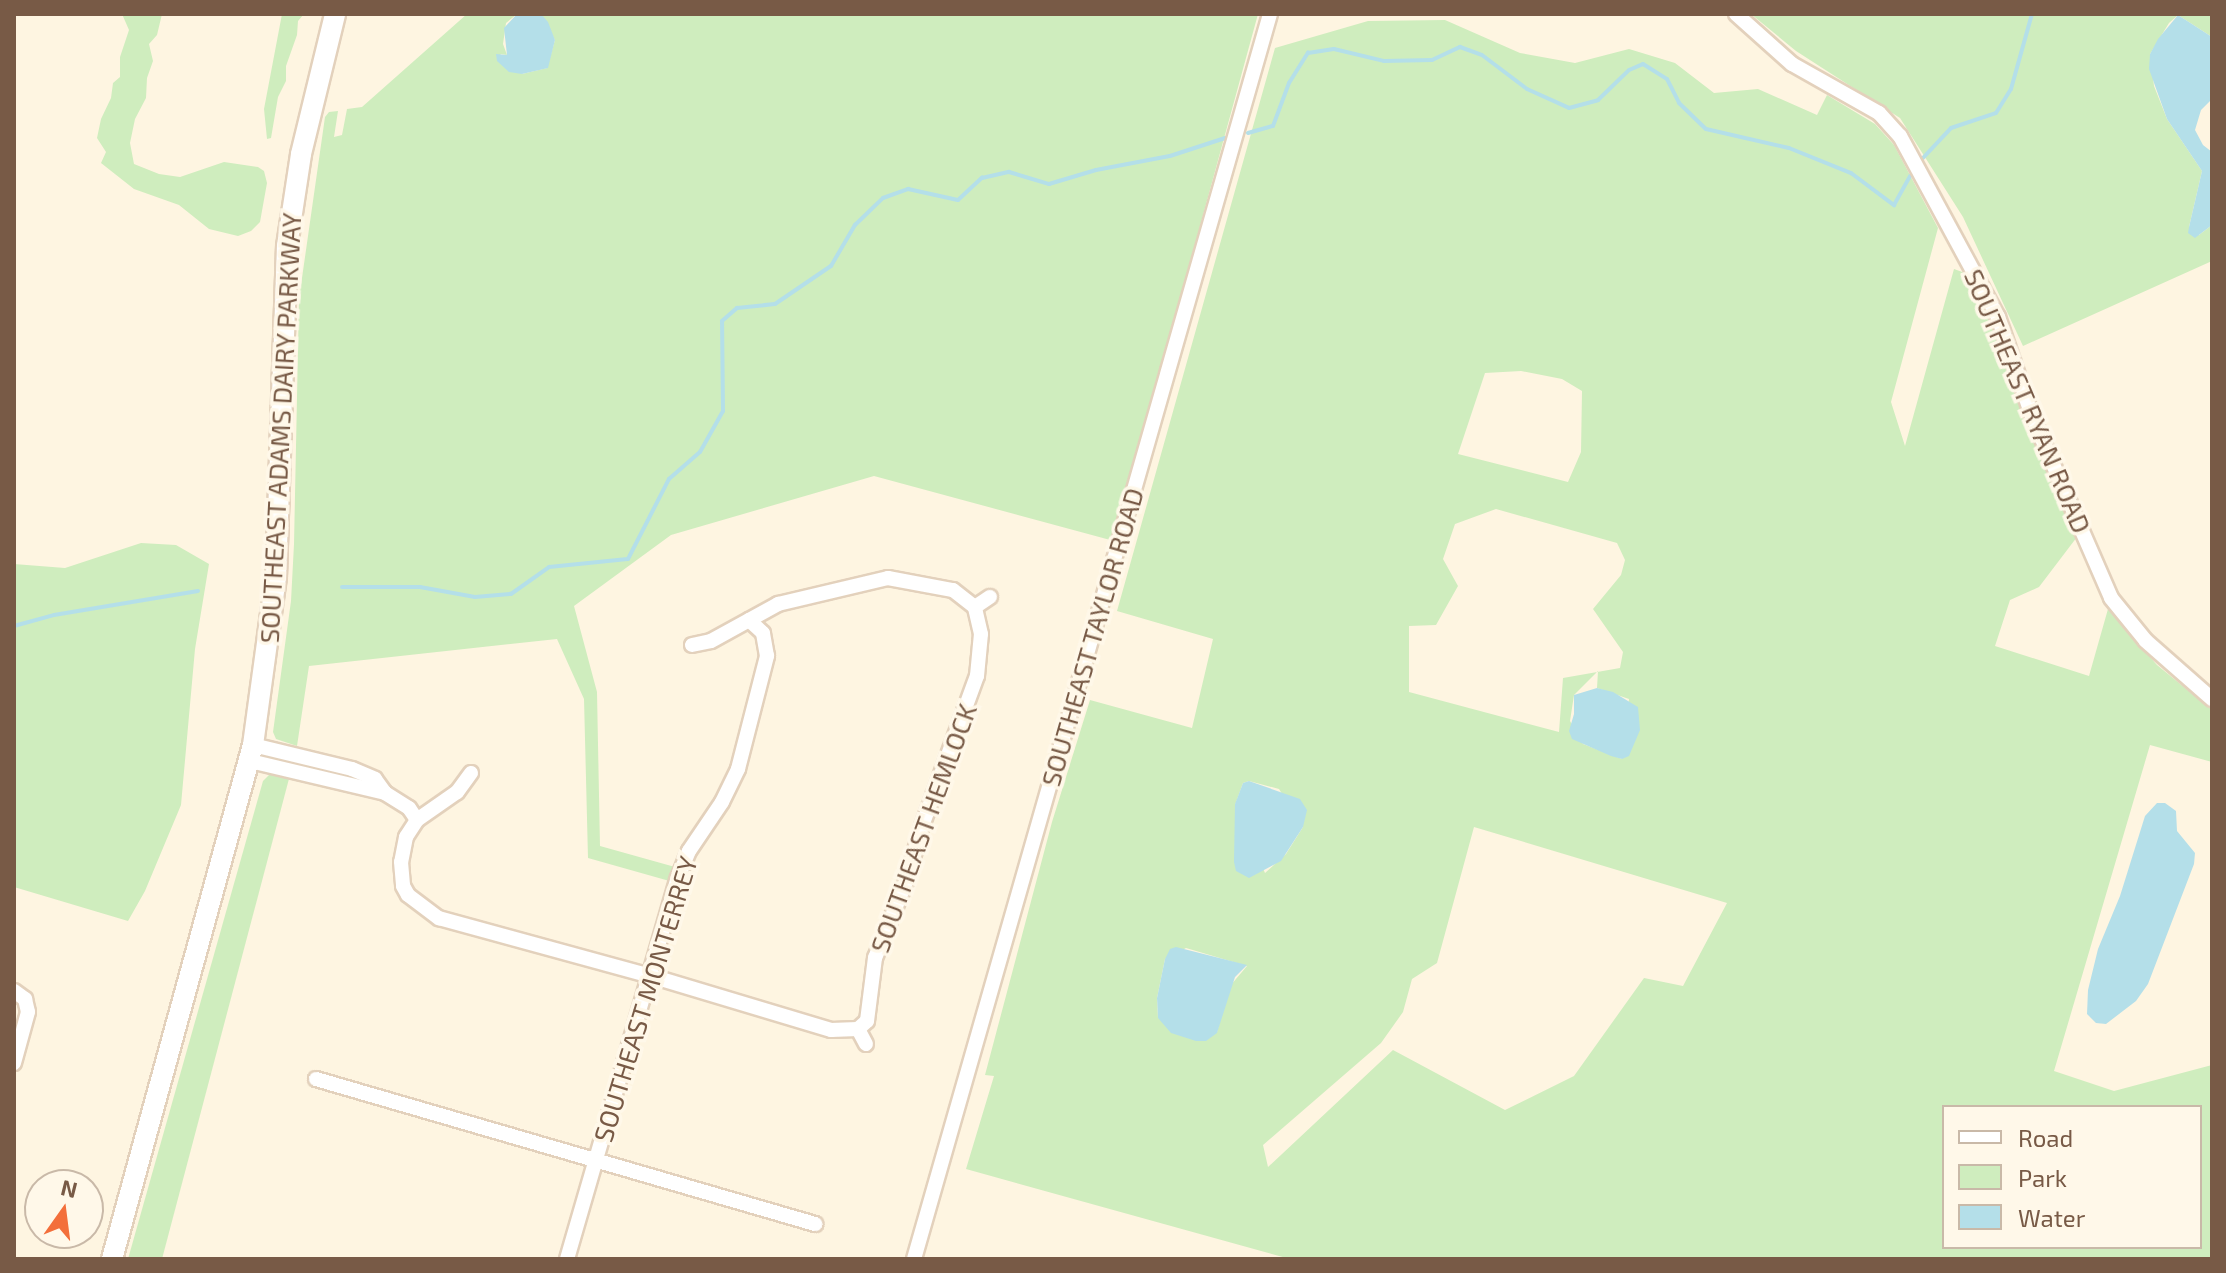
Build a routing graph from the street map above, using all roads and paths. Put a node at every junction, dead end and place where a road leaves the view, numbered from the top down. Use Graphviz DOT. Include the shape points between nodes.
graph roads {
  1 [pos="335,14"];
  2 [pos="1270,14"];
  3 [pos="1736,14"];
  4 [pos="990,597"];
  5 [pos="975,607"];
  6 [pos="749,620"];
  7 [pos="692,645"];
  8 [pos="2212,699"];
  9 [pos="252,753"];
  10 [pos="471,773"];
  11 [pos="417,820"];
  12 [pos="651,976"];
  13 [pos="25,996"];
  14 [pos="858,1029"];
  15 [pos="866,1044"];
  16 [pos="14,1063"];
  17 [pos="316,1079"];
  18 [pos="596,1161"];
  19 [pos="815,1224"];
  20 [pos="112,1259"];
  21 [pos="567,1259"];
  22 [pos="914,1259"];
  1 -- 9 [label="main road, SOUTHEAST ADAMS DAIRY PARKWAY" via="301,154 287,246 276,577"];
  2 -- 22 [label="street, SOUTHEAST TAYLOR ROAD"];
  3 -- 8 [label="street, SOUTHEAST RYAN ROAD" via="1792,64 1879,113 1900,136 1998,317 2032,416 2111,598 2146,641"];
  4 -- 5 [label="street"];
  5 -- 6 [label="street" via="953,590 888,578 778,604"];
  5 -- 14 [label="street, SOUTHEAST HEMLOCK" via="981,634 977,676 875,958 867,1021"];
  6 -- 7 [label="street"];
  6 -- 12 [label="street, SOUTHEAST MONTERREY" via="763,633 767,656 738,769 689,851"];
  9 -- 11 [label="street" via="385,793 409,808"];
  9 -- 20 [label="main road, SOUTHEAST ADAMS DAIRY PARKWAY"];
  10 -- 11 [label="street" via="457,792"];
  11 -- 12 [label="street" via="406,837 397,890 439,918"];
  12 -- 14 [label="street" via="831,1030"];
  12 -- 18 [label="street, SOUTHEAST MONTERREY"];
  13 -- 16 [label="street" via="28,1012"];
  14 -- 15 [label="street"];
  17 -- 18 [label="street"];
  18 -- 19 [label="street"];
  18 -- 21 [label="street, SOUTHEAST MONTERREY"];
}
